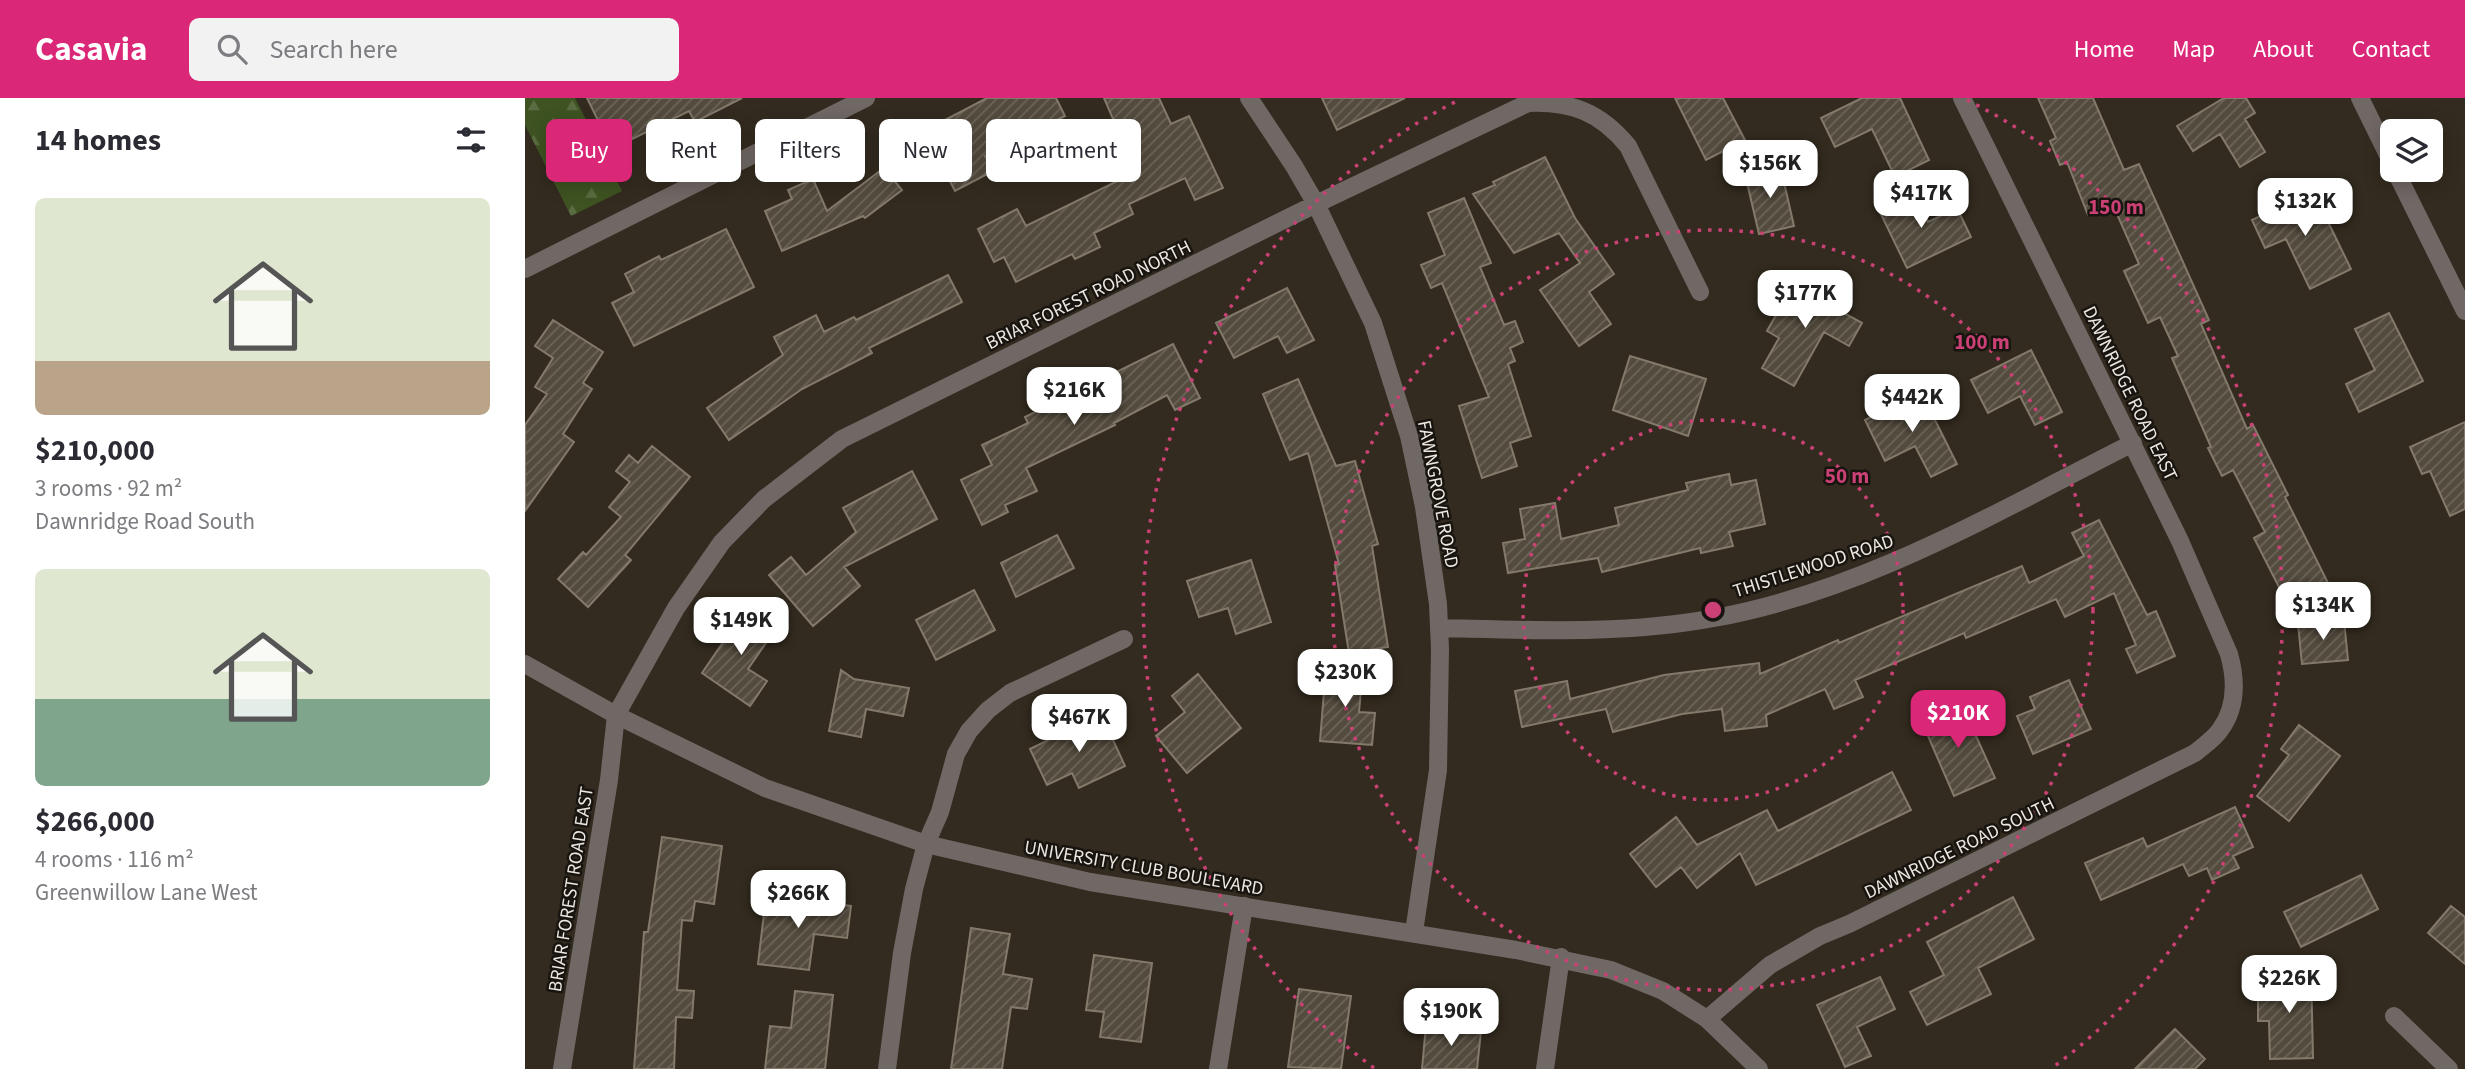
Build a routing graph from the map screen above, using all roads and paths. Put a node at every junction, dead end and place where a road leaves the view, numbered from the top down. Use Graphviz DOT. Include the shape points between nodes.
graph roads {
  1 [pos="866,98"];
  2 [pos="1249,98"];
  3 [pos="1962,98"];
  4 [pos="2360,98"];
  5 [pos="2380,139"];
  6 [pos="2401,182"];
  7 [pos="1316,204"];
  8 [pos="525,269"];
  9 [pos="1700,292"];
  10 [pos="2465,311"];
  11 [pos="2133,443"];
  12 [pos="1439,628"];
  13 [pos="1124,639"];
  14 [pos="525,664"];
  15 [pos="615,715"];
  16 [pos="2228,715"];
  17 [pos="926,844"];
  18 [pos="1244,906"];
  19 [pos="1414,932"];
  20 [pos="1561,957"];
  21 [pos="2394,1016"];
  22 [pos="1707,1019"];
  23 [pos="562,1069"];
  24 [pos="887,1069"];
  25 [pos="1219,1069"];
  26 [pos="1545,1069"];
  27 [pos="1759,1069"];
  28 [pos="2449,1069"];
  1 -- 8 [label="street"];
  2 -- 7 [label="street, FAWNGROVE ROAD"];
  3 -- 11 [label="street, DAWNRIDGE ROAD EAST"];
  4 -- 5 [label="street"];
  6 -- 10 [label="street"];
  7 -- 9 [label="street, BRIAR FOREST ROAD NORTH" via="1528,103 1567,105 1586,111 1627,146"];
  7 -- 12 [label="street, FAWNGROVE ROAD" via="1373,323 1405,424 1426,519"];
  7 -- 15 [label="street, BRIAR FOREST ROAD NORTH" via="842,439 806,465 722,542 676,608"];
  11 -- 12 [label="street, THISTLEWOOD ROAD" via="1913,554 1786,600 1715,618 1641,628"];
  11 -- 16 [label="street, DAWNRIDGE ROAD EAST" via="2229,654 2235,690"];
  12 -- 19 [label="street, FAWNGROVE ROAD" via="1438,770"];
  13 -- 17 [label="street" via="1010,693 988,710 955,754 940,812"];
  14 -- 15 [label="street, UNIVERSITY CLUB BOULEVARD"];
  15 -- 17 [label="street, UNIVERSITY CLUB BOULEVARD" via="765,788"];
  15 -- 23 [label="street, BRIAR FOREST ROAD EAST" via="609,780"];
  16 -- 22 [label="street, DAWNRIDGE ROAD SOUTH" via="2220,731 2195,753 1821,936 1770,965"];
  17 -- 18 [label="street, UNIVERSITY CLUB BOULEVARD" via="1090,882"];
  17 -- 24 [label="street" via="902,953"];
  18 -- 19 [label="street, UNIVERSITY CLUB BOULEVARD"];
  18 -- 25 [label="street"];
  19 -- 20 [label="street, UNIVERSITY CLUB BOULEVARD"];
  20 -- 22 [label="street, UNIVERSITY CLUB BOULEVARD" via="1611,970 1663,992"];
  20 -- 26 [label="street"];
  21 -- 28 [label="street"];
  22 -- 27 [label="street, UNIVERSITY CLUB BOULEVARD"];
}
